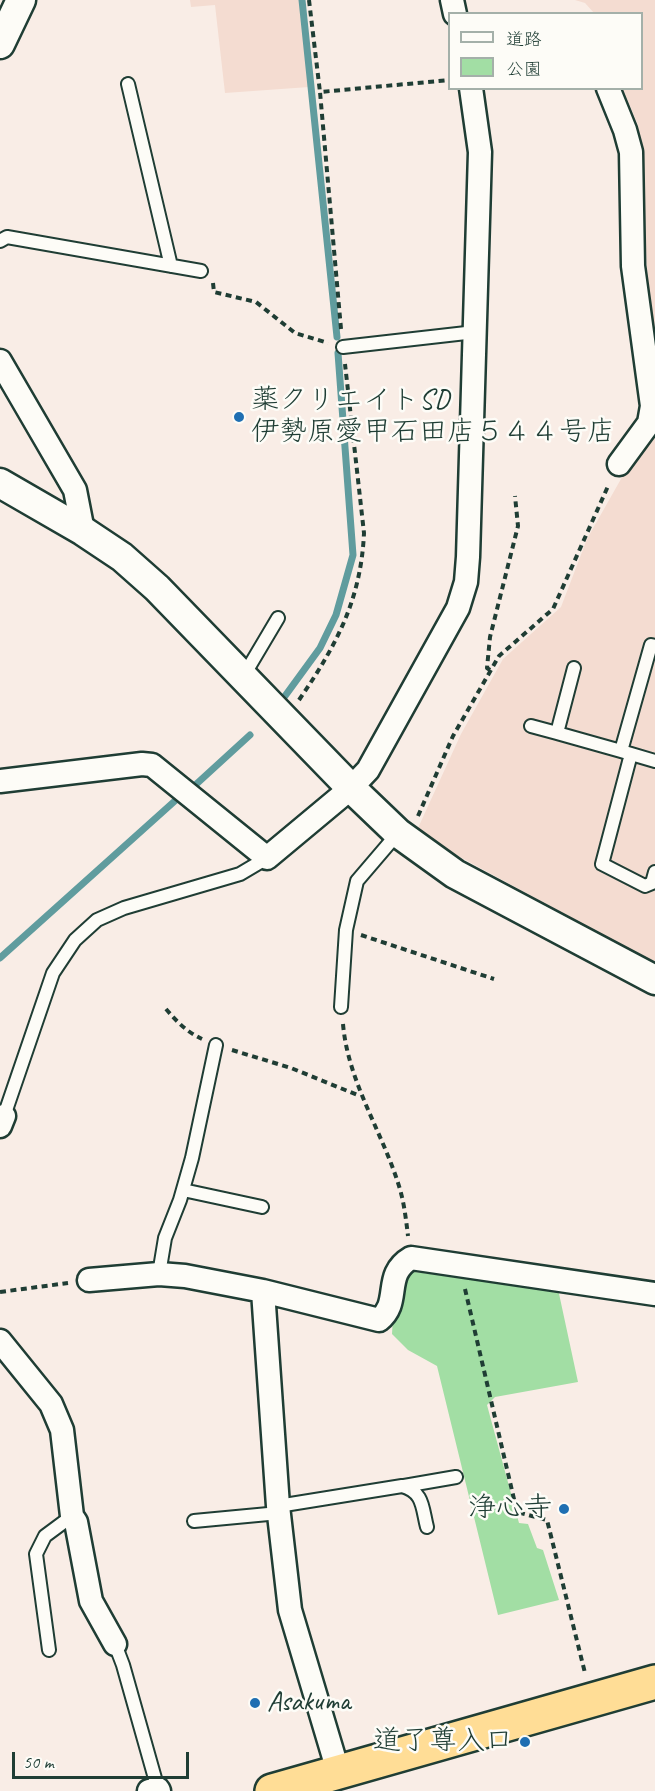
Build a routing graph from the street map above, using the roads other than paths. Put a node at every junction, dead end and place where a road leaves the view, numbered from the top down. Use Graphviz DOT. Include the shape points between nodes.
graph roads {
  1 [pos="11,11"];
  2 [pos="0,44"];
  3 [pos="128,84"];
  4 [pos="471,90"];
  5 [pos="609,90"];
  6 [pos="0,241"];
  7 [pos="171,266"];
  8 [pos="201,272"];
  9 [pos="475,332"];
  10 [pos="343,347"];
  11 [pos="0,361"];
  12 [pos="619,464"];
  13 [pos="0,483"];
  14 [pos="83,531"];
  15 [pos="278,618"];
  16 [pos="655,646"];
  17 [pos="574,668"];
  18 [pos="243,677"];
  19 [pos="531,726"];
  20 [pos="556,733"];
  21 [pos="626,752"];
  22 [pos="655,761"];
  23 [pos="0,781"];
  24 [pos="351,789"];
  25 [pos="403,837"];
  26 [pos="267,858"];
  27 [pos="655,872"];
  28 [pos="655,980"];
  29 [pos="341,1007"];
  30 [pos="216,1045"];
  31 [pos="2,1121"];
  32 [pos="183,1190"];
  33 [pos="262,1207"];
  34 [pos="159,1275"];
  35 [pos="89,1280"];
  36 [pos="263,1291"];
  37 [pos="655,1294"];
  38 [pos="0,1341"];
  39 [pos="456,1477"];
  40 [pos="402,1486"];
  41 [pos="279,1510"];
  42 [pos="72,1516"];
  43 [pos="194,1521"];
  44 [pos="427,1527"];
  45 [pos="115,1644"];
  46 [pos="49,1650"];
  47 [pos="655,1682"];
  48 [pos="338,1772"];
  49 [pos="155,1790"];
  50 [pos="272,1791"];
  1 -- 2 [label="street"];
  3 -- 7 [label="lane"];
  4 -- 9 [label="street" via="480,152"];
  5 -- 12 [label="street" via="631,152 633,266 652,406 648,423"];
  6 -- 7 [label="lane" via="7,237"];
  7 -- 8 [label="lane"];
  9 -- 10 [label="lane"];
  9 -- 24 [label="street" via="466,582 458,608 368,770"];
  11 -- 14 [label="street" via="75,490"];
  13 -- 14 [label="street"];
  14 -- 18 [label="street" via="122,557 157,588"];
  15 -- 18 [label="lane"];
  16 -- 21 [label="lane" via="651,645"];
  17 -- 20 [label="lane"];
  18 -- 24 [label="street"];
  19 -- 20 [label="lane"];
  20 -- 21 [label="lane"];
  21 -- 22 [label="lane"];
  21 -- 27 [label="lane" via="602,864 645,886 652,883"];
  23 -- 26 [label="street" via="152,765"];
  24 -- 25 [label="street"];
  24 -- 26 [label="street"];
  25 -- 28 [label="street" via="455,874"];
  25 -- 29 [label="lane" via="357,881 346,930"];
  26 -- 31 [label="lane" via="240,874 124,908 97,920 75,940 53,973"];
  30 -- 32 [label="lane"];
  32 -- 33 [label="lane"];
  32 -- 34 [label="lane" via="165,1238"];
  34 -- 35 [label="street"];
  34 -- 36 [label="street"];
  36 -- 37 [label="street" via="379,1320 388,1313 396,1270 411,1258"];
  36 -- 41 [label="street"];
  38 -- 42 [label="street" via="51,1404 62,1430"];
  39 -- 40 [label="lane"];
  40 -- 41 [label="lane"];
  40 -- 44 [label="lane" via="419,1497"];
  41 -- 43 [label="lane"];
  41 -- 48 [label="street" via="290,1610"];
  42 -- 45 [label="street" via="91,1601"];
  42 -- 46 [label="lane" via="45,1536 36,1554"];
  45 -- 49 [label="lane"];
  47 -- 48 [label="highway"];
  48 -- 50 [label="highway"];
}
